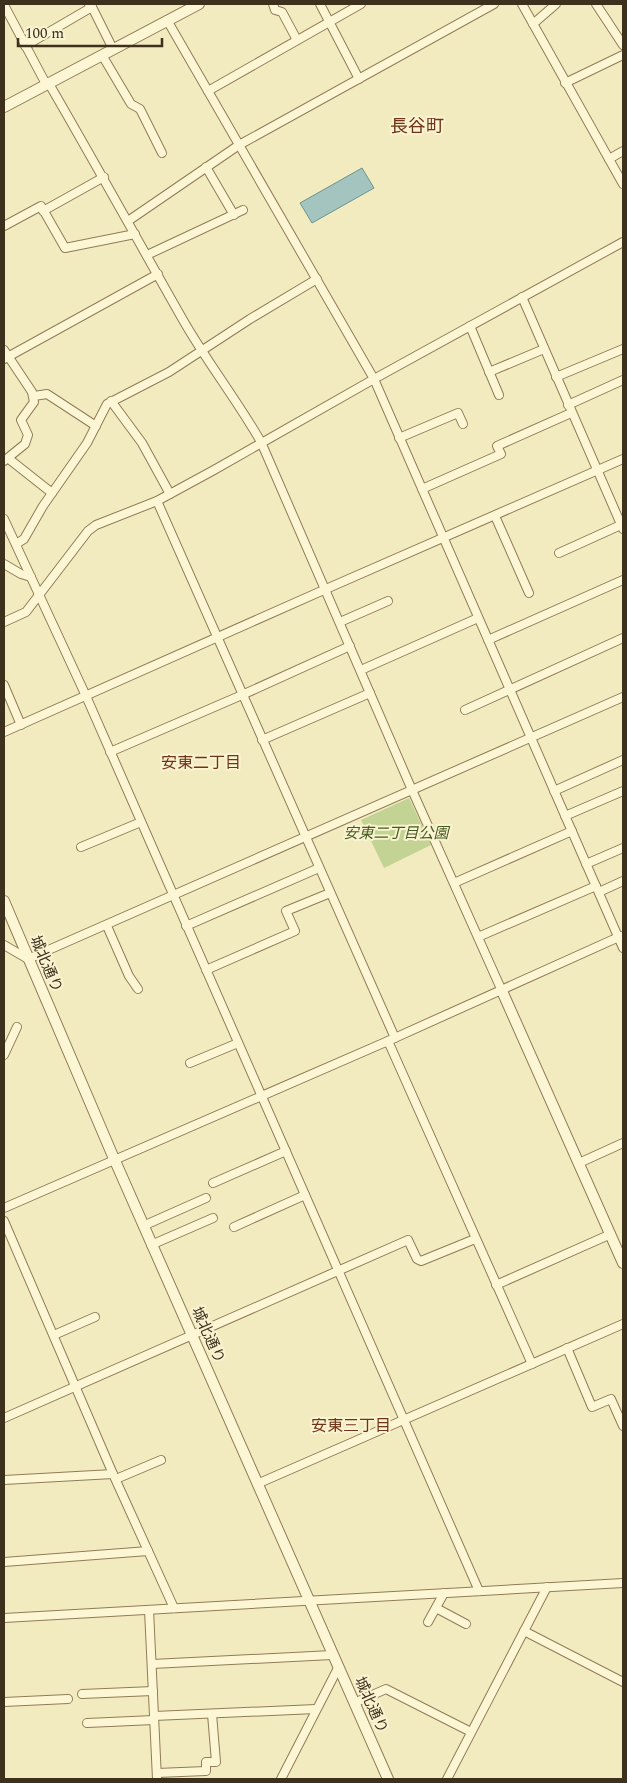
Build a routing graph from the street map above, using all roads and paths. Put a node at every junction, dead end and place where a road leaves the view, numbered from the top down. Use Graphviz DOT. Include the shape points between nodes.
graph roads {
  1 [pos="199,4"];
  2 [pos="273,4"];
  3 [pos="320,4"];
  4 [pos="361,4"];
  5 [pos="476,4"];
  6 [pos="494,4"];
  7 [pos="522,4"];
  8 [pos="556,4"];
  9 [pos="596,4"];
  10 [pos="4,5"];
  11 [pos="90,5"];
  12 [pos="481,12"];
  13 [pos="167,20"];
  14 [pos="329,21"];
  15 [pos="533,24"];
  16 [pos="297,40"];
  17 [pos="623,45"];
  18 [pos="25,46"];
  19 [pos="113,49"];
  20 [pos="102,55"];
  21 [pos="623,55"];
  22 [pos="359,79"];
  23 [pos="47,83"];
  24 [pos="565,83"];
  25 [pos="208,90"];
  26 [pos="4,106"];
  27 [pos="239,145"];
  28 [pos="623,152"];
  29 [pos="162,153"];
  30 [pos="609,159"];
  31 [pos="206,167"];
  32 [pos="104,177"];
  33 [pos="623,184"];
  34 [pos="43,210"];
  35 [pos="243,210"];
  36 [pos="234,214"];
  37 [pos="128,221"];
  38 [pos="4,226"];
  39 [pos="135,234"];
  40 [pos="623,242"];
  41 [pos="147,255"];
  42 [pos="158,274"];
  43 [pos="317,279"];
  44 [pos="522,298"];
  45 [pos="470,326"];
  46 [pos="544,349"];
  47 [pos="623,349"];
  48 [pos="202,350"];
  49 [pos="5,355"];
  50 [pos="489,372"];
  51 [pos="556,377"];
  52 [pos="374,379"];
  53 [pos="623,380"];
  54 [pos="499,395"];
  55 [pos="34,396"];
  56 [pos="111,401"];
  57 [pos="570,409"];
  58 [pos="463,424"];
  59 [pos="96,426"];
  60 [pos="400,438"];
  61 [pos="261,442"];
  62 [pos="623,459"];
  63 [pos="6,460"];
  64 [pos="597,471"];
  65 [pos="422,489"];
  66 [pos="52,493"];
  67 [pos="170,494"];
  68 [pos="157,501"];
  69 [pos="495,516"];
  70 [pos="4,520"];
  71 [pos="623,526"];
  72 [pos="443,539"];
  73 [pos="16,544"];
  74 [pos="560,552"];
  75 [pos="4,564"];
  76 [pos="31,577"];
  77 [pos="623,580"];
  78 [pos="326,589"];
  79 [pos="530,593"];
  80 [pos="40,595"];
  81 [pos="388,601"];
  82 [pos="478,618"];
  83 [pos="4,622"];
  84 [pos="340,622"];
  85 [pos="217,638"];
  86 [pos="623,638"];
  87 [pos="488,640"];
  88 [pos="350,646"];
  89 [pos="361,670"];
  90 [pos="4,685"];
  91 [pos="509,689"];
  92 [pos="370,692"];
  93 [pos="242,695"];
  94 [pos="86,696"];
  95 [pos="623,697"];
  96 [pos="465,710"];
  97 [pos="21,724"];
  98 [pos="4,732"];
  99 [pos="530,738"];
  100 [pos="262,740"];
  101 [pos="110,752"];
  102 [pos="623,760"];
  103 [pos="412,790"];
  104 [pos="554,791"];
  105 [pos="623,791"];
  106 [pos="566,816"];
  107 [pos="141,822"];
  108 [pos="572,831"];
  109 [pos="305,838"];
  110 [pos="81,847"];
  111 [pos="623,848"];
  112 [pos="586,864"];
  113 [pos="318,868"];
  114 [pos="623,881"];
  115 [pos="454,883"];
  116 [pos="597,889"];
  117 [pos="330,892"];
  118 [pos="173,896"];
  119 [pos="4,901"];
  120 [pos="107,926"];
  121 [pos="186,926"];
  122 [pos="621,936"];
  123 [pos="478,937"];
  124 [pos="4,945"];
  125 [pos="623,948"];
  126 [pos="28,959"];
  127 [pos="206,970"];
  128 [pos="138,989"];
  129 [pos="502,991"];
  130 [pos="17,1027"];
  131 [pos="391,1040"];
  132 [pos="238,1043"];
  133 [pos="4,1055"];
  134 [pos="190,1063"];
  135 [pos="261,1095"];
  136 [pos="623,1144"];
  137 [pos="286,1151"];
  138 [pos="114,1160"];
  139 [pos="579,1163"];
  140 [pos="213,1182"];
  141 [pos="305,1195"];
  142 [pos="206,1198"];
  143 [pos="4,1208"];
  144 [pos="213,1218"];
  145 [pos="4,1221"];
  146 [pos="143,1226"];
  147 [pos="234,1226"];
  148 [pos="611,1234"];
  149 [pos="475,1239"];
  150 [pos="151,1245"];
  151 [pos="623,1262"];
  152 [pos="338,1271"];
  153 [pos="496,1285"];
  154 [pos="95,1317"];
  155 [pos="623,1324"];
  156 [pos="191,1334"];
  157 [pos="54,1335"];
  158 [pos="567,1348"];
  159 [pos="532,1364"];
  160 [pos="76,1386"];
  161 [pos="621,1417"];
  162 [pos="4,1418"];
  163 [pos="404,1420"];
  164 [pos="623,1426"];
  165 [pos="161,1460"];
  166 [pos="115,1476"];
  167 [pos="4,1480"];
  168 [pos="257,1484"];
  169 [pos="148,1550"];
  170 [pos="4,1562"];
  171 [pos="623,1582"];
  172 [pos="548,1587"];
  173 [pos="479,1591"];
  174 [pos="444,1593"];
  175 [pos="308,1601"];
  176 [pos="174,1608"];
  177 [pos="436,1608"];
  178 [pos="149,1610"];
  179 [pos="4,1618"];
  180 [pos="428,1622"];
  181 [pos="466,1624"];
  182 [pos="524,1631"];
  183 [pos="332,1655"];
  184 [pos="152,1664"];
  185 [pos="338,1668"];
  186 [pos="623,1682"];
  187 [pos="153,1691"];
  188 [pos="82,1694"];
  189 [pos="68,1699"];
  190 [pos="4,1702"];
  191 [pos="354,1703"];
  192 [pos="316,1709"];
  193 [pos="212,1714"];
  194 [pos="154,1718"];
  195 [pos="87,1723"];
  196 [pos="471,1732"];
  197 [pos="157,1776"];
  198 [pos="281,1779"];
  199 [pos="388,1779"];
  200 [pos="447,1779"];
  1 -- 13 [label="street"];
  2 -- 16 [label="street" via="275,10 282,12"];
  3 -- 14 [label="street"];
  4 -- 14 [label="street"];
  5 -- 12 [label="street"];
  6 -- 12 [label="street"];
  7 -- 15 [label="street"];
  8 -- 15 [label="street"];
  9 -- 17 [label="street"];
  10 -- 18 [label="street"];
  11 -- 18 [label="street"];
  11 -- 19 [label="street"];
  12 -- 22 [label="street"];
  13 -- 19 [label="street"];
  13 -- 25 [label="street"];
  14 -- 16 [label="street"];
  14 -- 22 [label="street"];
  15 -- 24 [label="street"];
  16 -- 25 [label="street"];
  18 -- 23 [label="street"];
  19 -- 20 [label="street"];
  20 -- 23 [label="street"];
  20 -- 29 [label="street" via="131,104 140,110"];
  21 -- 24 [label="street"];
  22 -- 27 [label="street"];
  23 -- 26 [label="street"];
  23 -- 32 [label="street"];
  24 -- 30 [label="street"];
  25 -- 27 [label="street"];
  27 -- 31 [label="street"];
  27 -- 43 [label="street"];
  28 -- 30 [label="street"];
  30 -- 33 [label="street"];
  31 -- 36 [label="street"];
  31 -- 37 [label="street"];
  32 -- 34 [label="street"];
  32 -- 37 [label="street"];
  34 -- 38 [label="street" via="40,206"];
  34 -- 39 [label="street" via="65,248"];
  35 -- 36 [label="street"];
  36 -- 41 [label="street"];
  37 -- 39 [label="street"];
  39 -- 41 [label="street"];
  40 -- 44 [label="street"];
  41 -- 42 [label="street"];
  42 -- 48 [label="street"];
  42 -- 49 [label="street"];
  43 -- 48 [label="street"];
  43 -- 52 [label="street"];
  44 -- 45 [label="street"];
  44 -- 46 [label="street"];
  45 -- 50 [label="street"];
  45 -- 52 [label="street"];
  46 -- 50 [label="street"];
  46 -- 51 [label="street"];
  47 -- 51 [label="street"];
  48 -- 56 [label="street" via="169,372"];
  48 -- 61 [label="street"];
  49 -- 55 [label="street"];
  50 -- 54 [label="street"];
  51 -- 57 [label="street"];
  52 -- 60 [label="street"];
  52 -- 61 [label="street"];
  53 -- 57 [label="street"];
  55 -- 59 [label="street" via="47,394"];
  55 -- 63 [label="street" via="32,407 21,420 28,435 25,444"];
  56 -- 59 [label="street"];
  56 -- 67 [label="street" via="142,443"];
  57 -- 64 [label="street"];
  57 -- 65 [label="street" via="497,446 501,454"];
  58 -- 60 [label="street" via="458,413"];
  59 -- 66 [label="street"];
  60 -- 65 [label="street"];
  61 -- 67 [label="street"];
  61 -- 78 [label="street"];
  62 -- 64 [label="street"];
  63 -- 66 [label="street"];
  64 -- 69 [label="street"];
  64 -- 71 [label="street"];
  65 -- 72 [label="street"];
  66 -- 73 [label="street" via="24,539"];
  67 -- 68 [label="street"];
  68 -- 80 [label="street" via="88,531"];
  68 -- 85 [label="street"];
  69 -- 72 [label="street"];
  69 -- 79 [label="street"];
  70 -- 73 [label="street"];
  71 -- 74 [label="street"];
  72 -- 78 [label="street"];
  72 -- 82 [label="street"];
  73 -- 76 [label="street"];
  75 -- 76 [label="street"];
  76 -- 80 [label="street"];
  77 -- 87 [label="street"];
  78 -- 84 [label="street"];
  78 -- 85 [label="street"];
  80 -- 83 [label="street" via="26,612"];
  80 -- 94 [label="street"];
  81 -- 84 [label="street"];
  82 -- 87 [label="street"];
  82 -- 89 [label="street"];
  84 -- 88 [label="street"];
  85 -- 93 [label="street"];
  85 -- 94 [label="street"];
  86 -- 91 [label="street"];
  87 -- 91 [label="street"];
  88 -- 89 [label="street"];
  88 -- 93 [label="street"];
  89 -- 92 [label="street"];
  90 -- 97 [label="street"];
  91 -- 96 [label="street"];
  91 -- 99 [label="street"];
  92 -- 100 [label="street"];
  92 -- 103 [label="street"];
  93 -- 100 [label="street"];
  93 -- 101 [label="street"];
  94 -- 97 [label="street"];
  94 -- 101 [label="street"];
  95 -- 99 [label="street"];
  97 -- 98 [label="street"];
  99 -- 103 [label="street"];
  99 -- 104 [label="street"];
  100 -- 109 [label="street"];
  101 -- 107 [label="street"];
  102 -- 104 [label="street"];
  103 -- 109 [label="street"];
  103 -- 115 [label="street"];
  104 -- 106 [label="street"];
  105 -- 106 [label="street"];
  106 -- 108 [label="street"];
  107 -- 110 [label="street"];
  107 -- 118 [label="street"];
  108 -- 112 [label="street"];
  108 -- 115 [label="street"];
  109 -- 113 [label="street"];
  109 -- 118 [label="street"];
  111 -- 112 [label="street"];
  112 -- 116 [label="street"];
  113 -- 117 [label="street"];
  113 -- 121 [label="street"];
  114 -- 116 [label="street"];
  115 -- 123 [label="street"];
  116 -- 122 [label="street"];
  116 -- 123 [label="street"];
  117 -- 127 [label="street" via="286,911 295,931"];
  117 -- 131 [label="street"];
  118 -- 120 [label="street"];
  118 -- 121 [label="street"];
  119 -- 126 [label="street, 城北通り"];
  120 -- 126 [label="street"];
  120 -- 128 [label="street" via="128,976"];
  121 -- 127 [label="street"];
  122 -- 125 [label="street"];
  122 -- 129 [label="street"];
  123 -- 129 [label="street"];
  124 -- 126 [label="street"];
  126 -- 138 [label="street, 城北通り"];
  127 -- 132 [label="street"];
  129 -- 131 [label="street"];
  129 -- 139 [label="street"];
  130 -- 133 [label="street"];
  131 -- 135 [label="street"];
  131 -- 149 [label="street"];
  132 -- 134 [label="street"];
  132 -- 135 [label="street"];
  135 -- 137 [label="street"];
  135 -- 138 [label="street"];
  136 -- 139 [label="street"];
  137 -- 140 [label="street"];
  137 -- 141 [label="street"];
  138 -- 143 [label="street"];
  138 -- 146 [label="street, 城北通り"];
  139 -- 148 [label="street"];
  141 -- 147 [label="street"];
  141 -- 152 [label="street"];
  142 -- 146 [label="street"];
  144 -- 150 [label="street"];
  145 -- 157 [label="street"];
  146 -- 150 [label="street, 城北通り"];
  148 -- 151 [label="street"];
  148 -- 153 [label="street"];
  149 -- 152 [label="street" via="421,1262 408,1240"];
  149 -- 153 [label="street"];
  150 -- 156 [label="street, 城北通り"];
  152 -- 156 [label="street"];
  152 -- 163 [label="street"];
  153 -- 159 [label="street"];
  154 -- 157 [label="street"];
  155 -- 158 [label="street"];
  156 -- 160 [label="street"];
  156 -- 168 [label="street, 城北通り"];
  157 -- 160 [label="street"];
  158 -- 159 [label="street"];
  158 -- 161 [label="street" via="592,1406 611,1399"];
  159 -- 163 [label="street"];
  160 -- 162 [label="street"];
  160 -- 166 [label="street"];
  161 -- 164 [label="street"];
  163 -- 168 [label="street"];
  163 -- 173 [label="street"];
  165 -- 166 [label="street"];
  166 -- 167 [label="street"];
  166 -- 169 [label="street"];
  168 -- 175 [label="street, 城北通り"];
  169 -- 170 [label="street"];
  169 -- 176 [label="street"];
  171 -- 172 [label="street"];
  172 -- 173 [label="street"];
  172 -- 182 [label="street"];
  173 -- 174 [label="street"];
  174 -- 175 [label="street"];
  174 -- 177 [label="street"];
  175 -- 176 [label="street"];
  175 -- 183 [label="street, 城北通り"];
  176 -- 178 [label="street"];
  177 -- 180 [label="street"];
  177 -- 181 [label="street"];
  178 -- 179 [label="street"];
  178 -- 184 [label="street"];
  182 -- 186 [label="street"];
  182 -- 196 [label="street"];
  183 -- 184 [label="street"];
  183 -- 185 [label="street, 城北通り"];
  184 -- 187 [label="street"];
  185 -- 191 [label="street, 城北通り"];
  185 -- 192 [label="street"];
  187 -- 188 [label="street"];
  187 -- 194 [label="street"];
  189 -- 190 [label="street"];
  191 -- 196 [label="street" via="386,1689"];
  191 -- 199 [label="street, 城北通り"];
  192 -- 193 [label="street"];
  192 -- 198 [label="street"];
  193 -- 194 [label="street"];
  193 -- 197 [label="street" via="216,1762 206,1762 206,1772"];
  194 -- 195 [label="street"];
  194 -- 197 [label="street"];
  196 -- 200 [label="street"];
}
